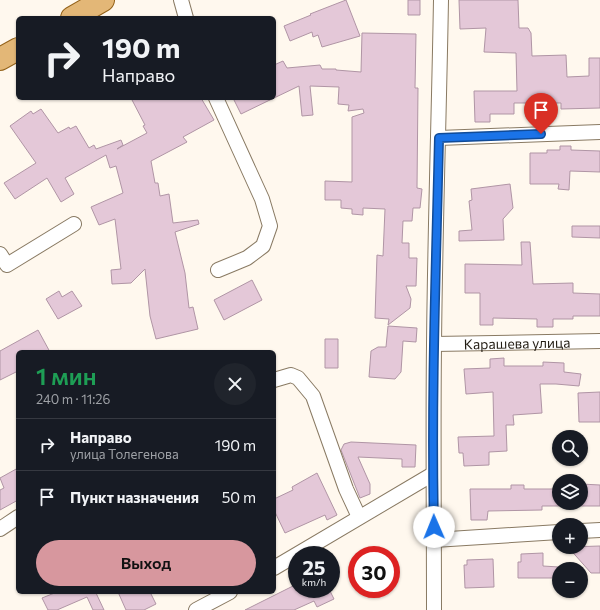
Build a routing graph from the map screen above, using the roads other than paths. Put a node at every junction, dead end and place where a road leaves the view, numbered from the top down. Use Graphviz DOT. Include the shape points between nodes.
graph roads {
  1 [pos="103,0"];
  2 [pos="181,0"];
  3 [pos="441,0"];
  4 [pos="75,16"];
  5 [pos="185,16"];
  6 [pos="16,50"];
  7 [pos="0,59"];
  8 [pos="217,100"];
  9 [pos="600,132"];
  10 [pos="439,138"];
  11 [pos="74,224"];
  12 [pos="0,254"];
  13 [pos="218,270"];
  14 [pos="600,341"];
  15 [pos="434,344"];
  16 [pos="276,379"];
  17 [pos="433,474"];
  18 [pos="358,517"];
  19 [pos="16,518"];
  20 [pos="0,529"];
  21 [pos="600,530"];
  22 [pos="588,531"];
  23 [pos="552,532"];
  24 [pos="434,540"];
  25 [pos="276,567"];
  26 [pos="226,594"];
  27 [pos="196,610"];
  28 [pos="434,610"];
  1 -- 4 [label="main road"];
  2 -- 5 [label="street"];
  3 -- 10 [label="street"];
  6 -- 7 [label="main road"];
  8 -- 13 [label="street" via="262,199 270,226 263,246 247,258"];
  9 -- 10 [label="street"];
  10 -- 15 [label="street"];
  11 -- 12 [label="street" via="7,266"];
  14 -- 15 [label="street, Карашева улица"];
  15 -- 17 [label="street"];
  16 -- 18 [label="street" via="291,375 298,378 312,396"];
  17 -- 18 [label="street"];
  17 -- 24 [label="street"];
  18 -- 25 [label="street"];
  19 -- 20 [label="street"];
  21 -- 22 [label="street"];
  23 -- 24 [label="street"];
  24 -- 28 [label="street"];
  26 -- 27 [label="street"];
}
